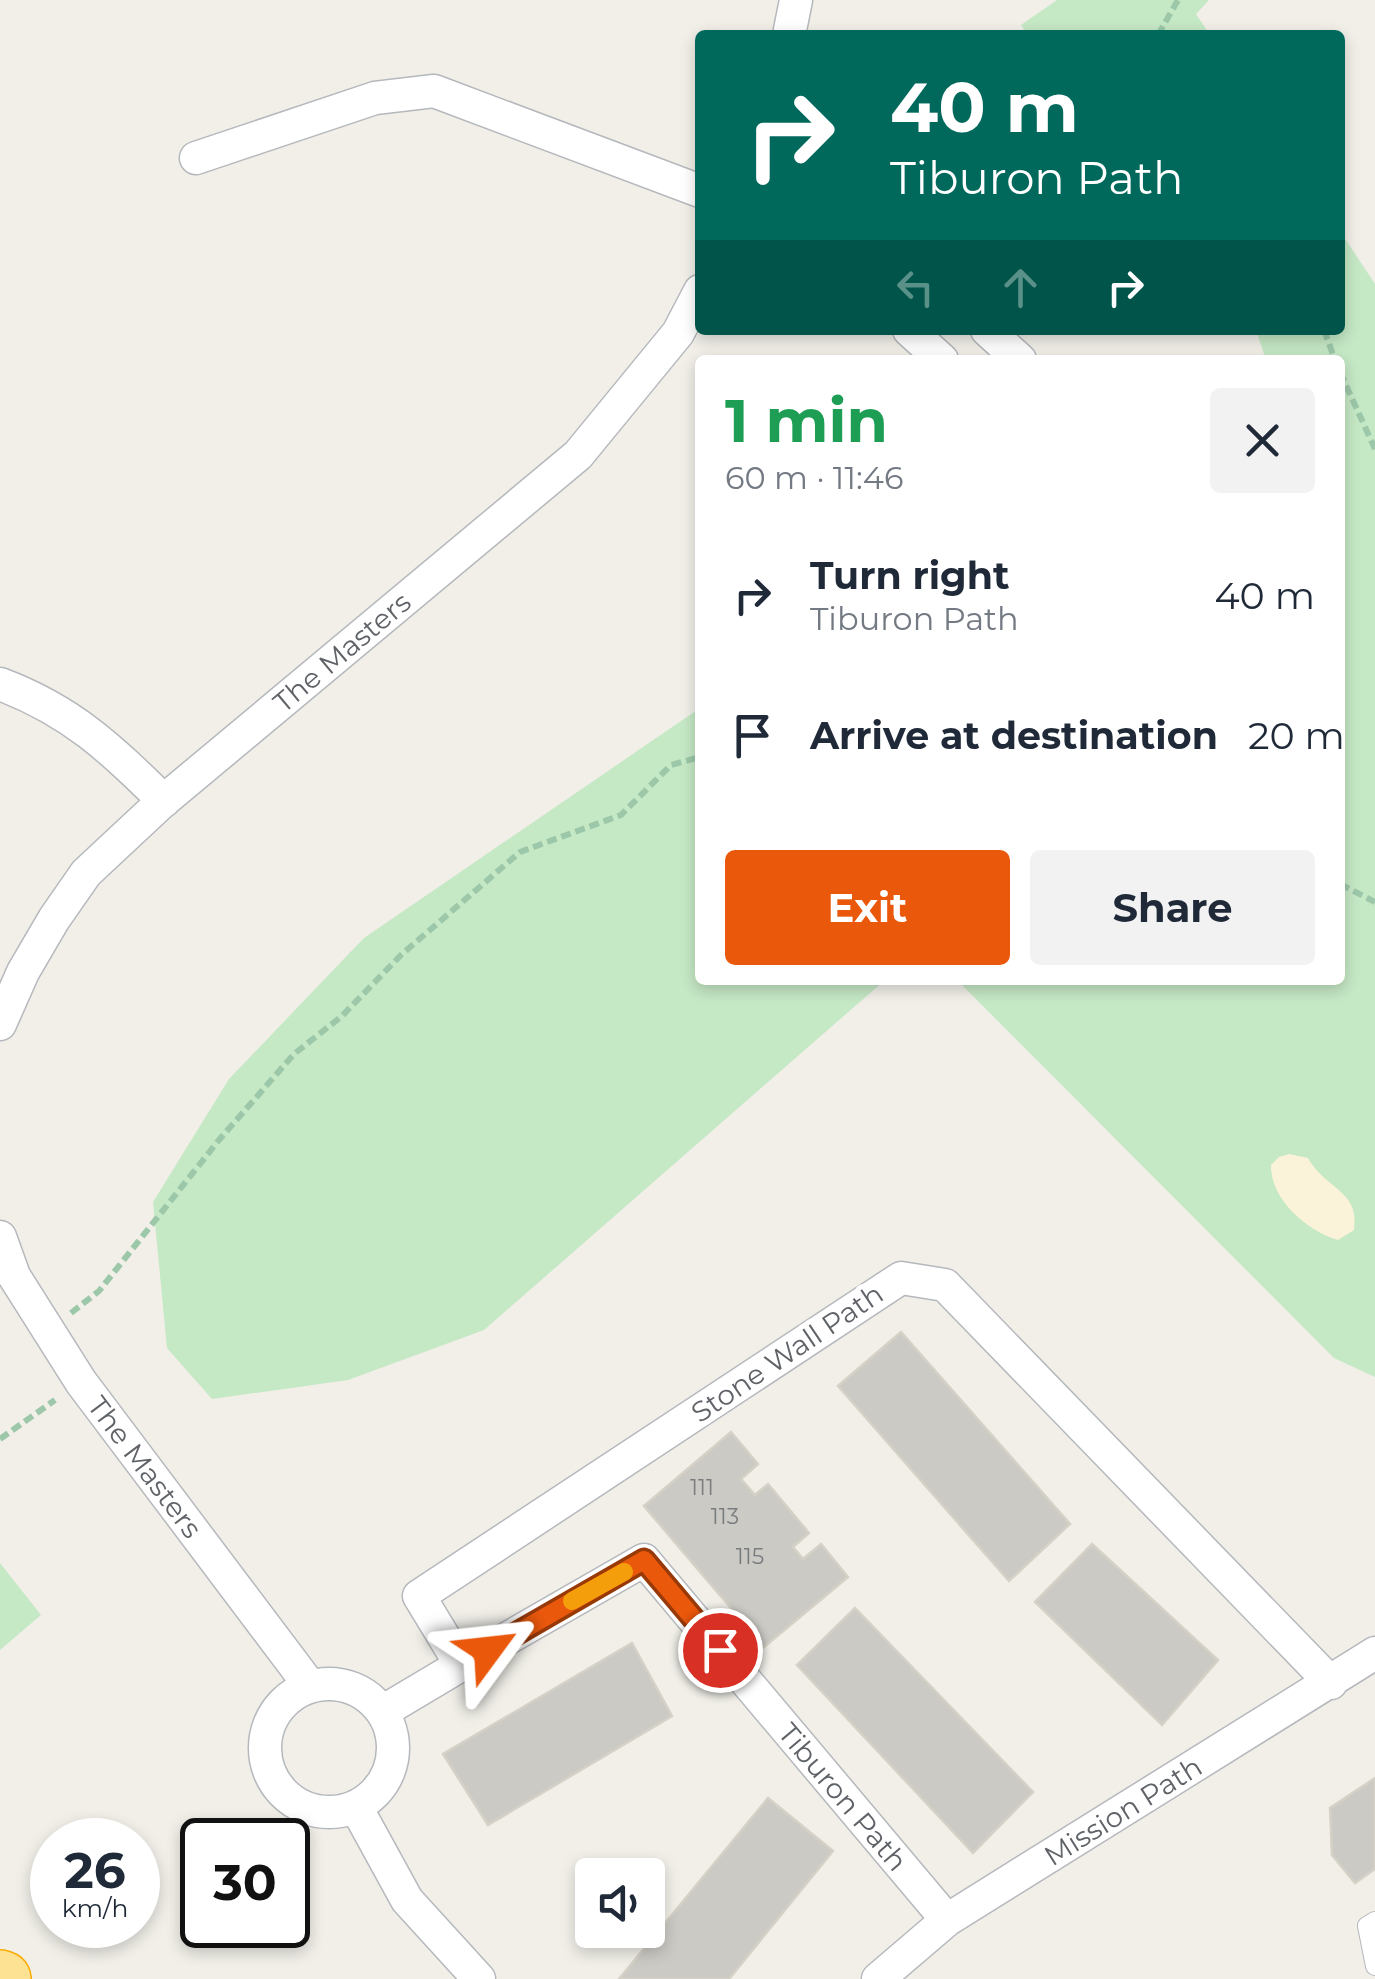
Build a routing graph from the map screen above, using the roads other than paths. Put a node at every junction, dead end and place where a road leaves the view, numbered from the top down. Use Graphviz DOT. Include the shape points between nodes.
graph roads {
  1 [pos="796,0"];
  2 [pos="790,30"];
  3 [pos="196,158"];
  4 [pos="695,188"];
  5 [pos="695,301"];
  6 [pos="915,335"];
  7 [pos="993,335"];
  8 [pos="937,355"];
  9 [pos="1015,355"];
  10 [pos="0,684"];
  11 [pos="164,801"];
  12 [pos="0,1024"];
  13 [pos="0,1237"];
  14 [pos="1375,1653"];
  15 [pos="461,1666"];
  16 [pos="1331,1683"];
  17 [pos="310,1686"];
  18 [pos="382,1712"];
  19 [pos="356,1807"];
  20 [pos="946,1920"];
  21 [pos="1375,1921"];
  22 [pos="1375,1966"];
  23 [pos="479,1979"];
  24 [pos="878,1979"];
  1 -- 2 [label="street"];
  3 -- 4 [label="street" via="375,98 434,92"];
  5 -- 11 [label="street, The Masters" via="678,333 578,455"];
  6 -- 8 [label="street"];
  7 -- 9 [label="street"];
  10 -- 11 [label="street" via="102,740"];
  11 -- 12 [label="street, The Masters" via="86,874 22,972"];
  13 -- 17 [label="street, The Masters" via="14,1276 81,1382"];
  14 -- 16 [label="street, Mission Path"];
  15 -- 16 [label="street, Stone Wall Path" via="419,1596 901,1278 945,1285"];
  15 -- 18 [label="street"];
  15 -- 20 [label="street, Tiburon Path" via="644,1560"];
  16 -- 20 [label="street, Mission Path"];
  17 -- 18 [label="street" via="337,1684 360,1692"];
  17 -- 19 [label="street" via="271,1719 266,1761 277,1787 306,1810"];
  18 -- 19 [label="street" via="393,1756 386,1778"];
  19 -- 23 [label="street" via="407,1900"];
  20 -- 24 [label="street, Mission Path"];
  21 -- 22 [label="lane" via="1368,1926"];
}
